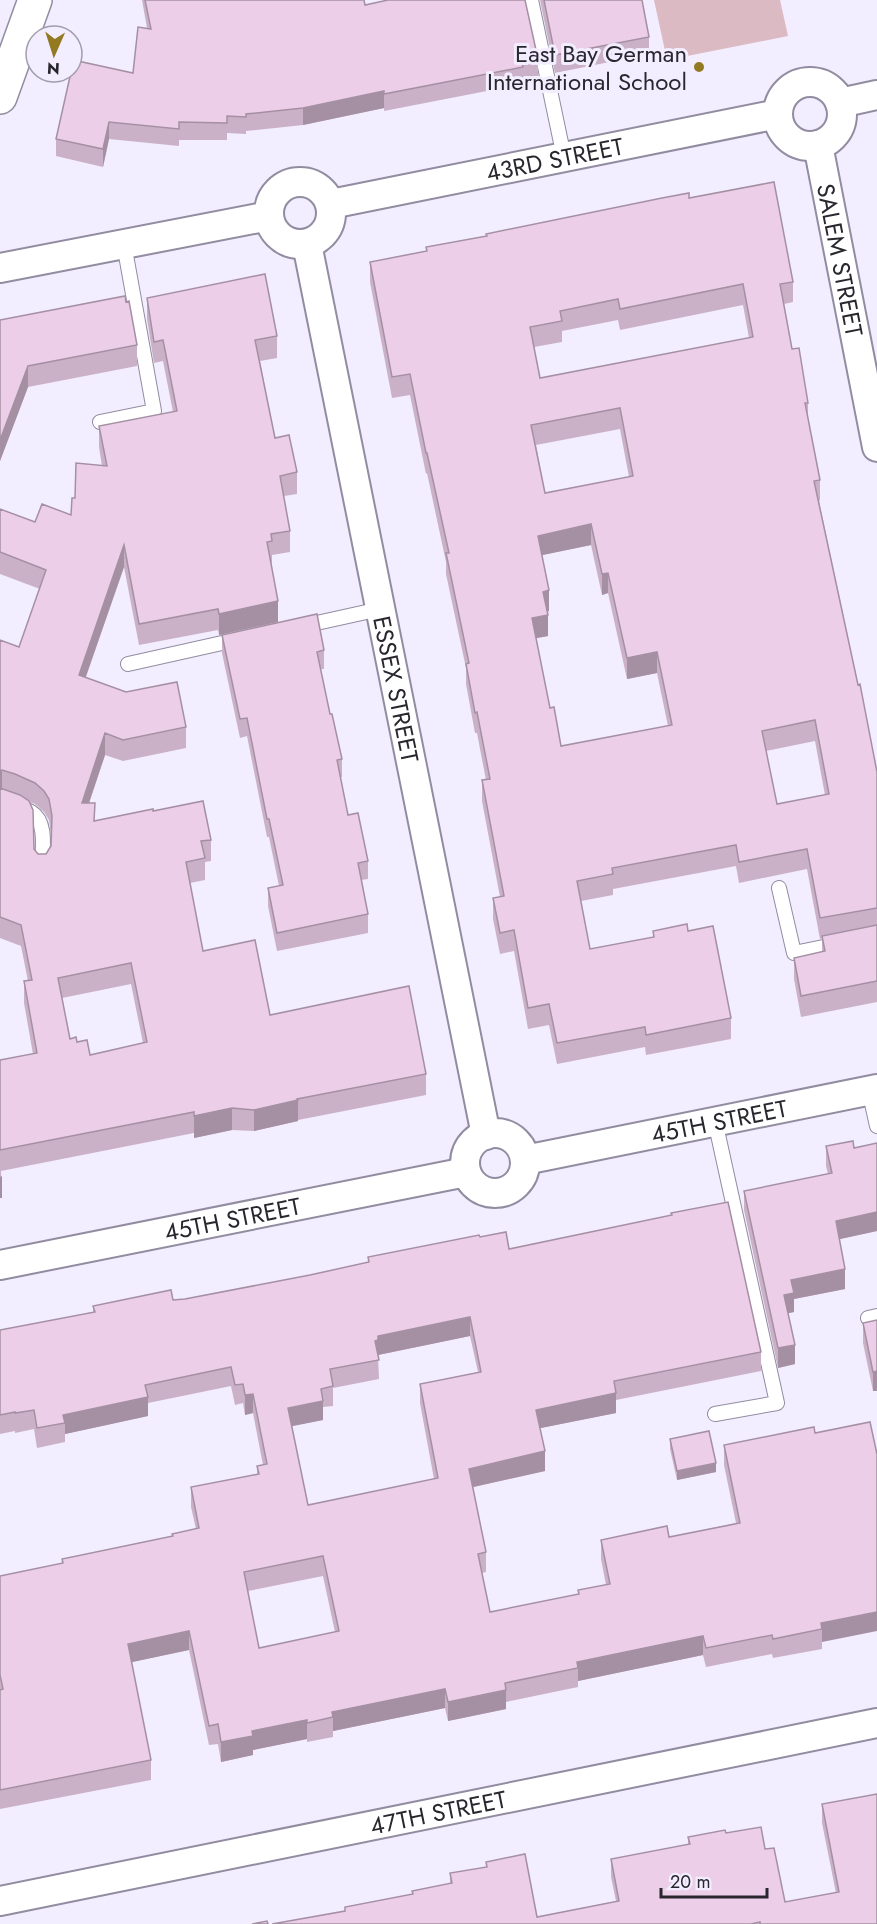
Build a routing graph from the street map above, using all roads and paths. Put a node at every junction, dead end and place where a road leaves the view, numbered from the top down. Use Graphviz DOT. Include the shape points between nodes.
graph roads {
  1 [pos="34,0"];
  2 [pos="531,0"];
  3 [pos="877,95"];
  4 [pos="0,97"];
  5 [pos="840,103"];
  6 [pos="778,114"];
  7 [pos="818,145"];
  8 [pos="564,157"];
  9 [pos="331,204"];
  10 [pos="269,216"];
  11 [pos="124,244"];
  12 [pos="307,244"];
  13 [pos="0,268"];
  14 [pos="100,422"];
  15 [pos="877,447"];
  16 [pos="380,609"];
  17 [pos="289,629"];
  18 [pos="254,636"];
  19 [pos="128,664"];
  20 [pos="0,800"];
  21 [pos="42,867"];
  22 [pos="779,888"];
  23 [pos="856,941"];
  24 [pos="873,1090"];
  25 [pos="715,1121"];
  26 [pos="877,1126"];
  27 [pos="486,1135"];
  28 [pos="525,1160"];
  29 [pos="466,1172"];
  30 [pos="0,1265"];
  31 [pos="715,1414"];
  32 [pos="877,1723"];
  33 [pos="0,1901"];
  1 -- 4 [label="main road"];
  2 -- 8 [label="lane"];
  3 -- 5 [label="street"];
  5 -- 6 [label="street" via="822,84 805,83 796,85 783,97"];
  5 -- 7 [label="street" via="841,124 828,141"];
  6 -- 7 [label="street" via="791,139 799,144"];
  6 -- 8 [label="street, 43RD STREET"];
  7 -- 15 [label="street, SALEM STREET"];
  8 -- 9 [label="street, 43RD STREET"];
  9 -- 10 [label="street" via="327,195 313,184 294,182 272,198"];
  9 -- 12 [label="street" via="330,225 317,240"];
  10 -- 11 [label="street"];
  10 -- 12 [label="street" via="270,225 282,239"];
  11 -- 13 [label="street"];
  11 -- 14 [label="lane" via="154,411"];
  12 -- 16 [label="street, ESSEX STREET"];
  16 -- 17 [label="lane"];
  16 -- 27 [label="street, ESSEX STREET"];
  18 -- 19 [label="lane"];
  20 -- 21 [label="lane" via="37,817 42,831"];
  22 -- 23 [label="lane" via="794,953"];
  24 -- 25 [label="street, 45TH STREET"];
  24 -- 26 [label="lane"];
  25 -- 28 [label="street, 45TH STREET"];
  25 -- 31 [label="lane" via="777,1403"];
  27 -- 28 [label="street" via="499,1134 517,1142"];
  27 -- 29 [label="street" via="469,1148"];
  28 -- 29 [label="street" via="519,1183 505,1192 482,1190"];
  29 -- 30 [label="street, 45TH STREET"];
  32 -- 33 [label="street, 47TH STREET"];
}
